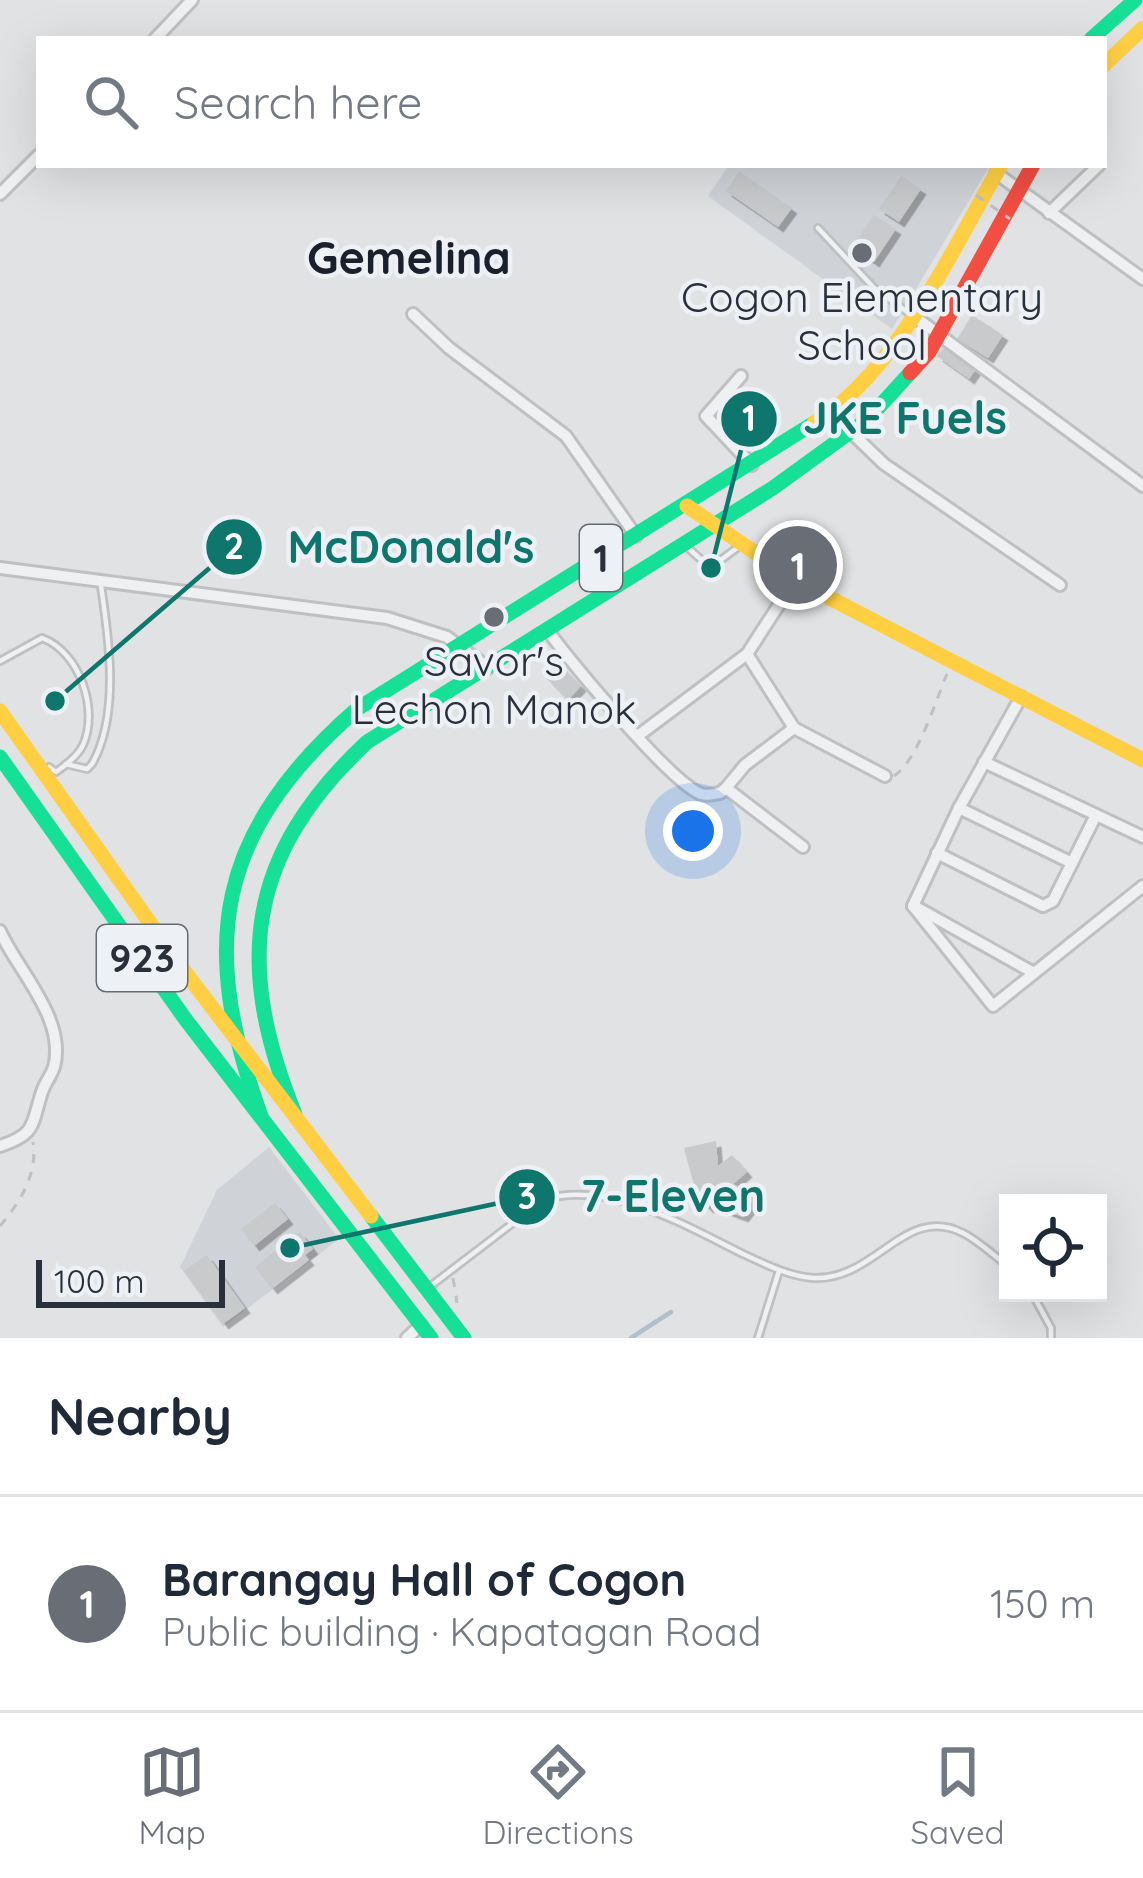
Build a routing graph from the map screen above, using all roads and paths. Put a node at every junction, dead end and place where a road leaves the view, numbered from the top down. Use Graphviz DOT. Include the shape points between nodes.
graph roads {
  1 [pos="192,0"];
  2 [pos="1135,0"];
  3 [pos="1143,28"];
  4 [pos="157,36"];
  5 [pos="1094,36"];
  6 [pos="1107,62"];
  7 [pos="36,158"];
  8 [pos="1031,168"];
  9 [pos="1096,168"];
  10 [pos="998,169"];
  11 [pos="1018,189"];
  12 [pos="0,194"];
  13 [pos="976,195"];
  14 [pos="1049,212"];
  15 [pos="1010,219"];
  16 [pos="818,228"];
  17 [pos="1143,279"];
  18 [pos="413,314"];
  19 [pos="915,317"];
  20 [pos="940,335"];
  21 [pos="741,376"];
  22 [pos="831,412"];
  23 [pos="851,434"];
  24 [pos="752,465"];
  25 [pos="1143,485"];
  26 [pos="687,506"];
  27 [pos="713,525"];
  28 [pos="636,536"];
  29 [pos="683,543"];
  30 [pos="741,545"];
  31 [pos="718,562"];
  32 [pos="706,564"];
  33 [pos="0,568"];
  34 [pos="100,580"];
  35 [pos="795,580"];
  36 [pos="1060,585"];
  37 [pos="548,631"];
  38 [pos="461,646"];
  39 [pos="747,654"];
  40 [pos="0,662"];
  41 [pos="952,662"];
  42 [pos="488,668"];
  43 [pos="1021,697"];
  44 [pos="0,711"];
  45 [pos="794,728"];
  46 [pos="639,735"];
  47 [pos="30,754"];
  48 [pos="0,757"];
  49 [pos="1143,760"];
  50 [pos="984,762"];
  51 [pos="66,764"];
  52 [pos="885,776"];
  53 [pos="726,788"];
  54 [pos="959,808"];
  55 [pos="1096,815"];
  56 [pos="1143,837"];
  57 [pos="803,847"];
  58 [pos="937,853"];
  59 [pos="1072,863"];
  60 [pos="1143,886"];
  61 [pos="914,906"];
  62 [pos="0,931"];
  63 [pos="224,951"];
  64 [pos="182,968"];
  65 [pos="1034,973"];
  66 [pos="232,1032"];
  67 [pos="296,1114"];
  68 [pos="261,1116"];
  69 [pos="29,1132"];
  70 [pos="0,1145"];
  71 [pos="0,1226"];
  72 [pos="999,1260"];
  73 [pos="453,1268"];
  74 [pos="779,1270"];
  75 [pos="427,1289"];
  76 [pos="1037,1302"];
  77 [pos="405,1304"];
  78 [pos="462,1312"];
  79 [pos="426,1331"];
  80 [pos="407,1338"];
  81 [pos="464,1338"];
  82 [pos="758,1338"];
  83 [pos="1051,1338"];
  1 -- 4 [label="street"];
  2 -- 5 [label="main road"];
  3 -- 6 [label="main road"];
  7 -- 12 [label="street"];
  8 -- 11 [label="main road, 1"];
  9 -- 14 [label="street"];
  10 -- 11 [label="street"];
  10 -- 19 [label="main road, 1"];
  11 -- 14 [label="street"];
  11 -- 20 [label="main road, 1"];
  13 -- 15 [label="path, bridge"];
  14 -- 17 [label="street"];
  16 -- 19 [label="lane" via="874,288"];
  18 -- 28 [label="street" via="566,436"];
  19 -- 20 [label="street"];
  19 -- 22 [label="main road, 1"];
  20 -- 23 [label="main road, 1"];
  20 -- 25 [label="street"];
  21 -- 24 [label="street" via="706,416"];
  22 -- 23 [label="street"];
  22 -- 24 [label="main road, 1"];
  23 -- 27 [label="main road, 1"];
  23 -- 36 [label="street"];
  24 -- 26 [label="main road, 1"];
  26 -- 27 [label="main road"];
  26 -- 28 [label="main road, 1"];
  27 -- 29 [label="main road, 1"];
  27 -- 30 [label="main road"];
  28 -- 38 [label="main road, 1"];
  29 -- 32 [label="lane"];
  29 -- 37 [label="main road, 1"];
  30 -- 31 [label="lane"];
  30 -- 35 [label="main road"];
  33 -- 34 [label="street"];
  34 -- 38 [label="street" via="387,618"];
  34 -- 51 [label="lane" via="111,650 108,702 92,764"];
  35 -- 39 [label="street"];
  35 -- 41 [label="main road"];
  37 -- 42 [label="main road, 1"];
  37 -- 46 [label="street"];
  38 -- 42 [label="street"];
  38 -- 63 [label="main road, 1" via="357,709 290,770 242,859"];
  39 -- 45 [label="street"];
  39 -- 46 [label="street"];
  40 -- 51 [label="lane" via="42,638 68,658 88,699 89,722 81,751"];
  41 -- 43 [label="main road"];
  41 -- 52 [label="path" via="906,766"];
  42 -- 67 [label="main road, 1" via="340,762 279,856 259,929 258,989 271,1054"];
  43 -- 49 [label="main road"];
  43 -- 50 [label="street"];
  44 -- 47 [label="main road, 923"];
  45 -- 52 [label="street"];
  45 -- 53 [label="street"];
  46 -- 53 [label="street" via="701,794"];
  47 -- 51 [label="lane" via="56,772"];
  47 -- 64 [label="main road, 923"];
  48 -- 68 [label="main road, 923"];
  50 -- 54 [label="street"];
  50 -- 55 [label="street"];
  53 -- 57 [label="street"];
  54 -- 58 [label="street"];
  54 -- 59 [label="street"];
  55 -- 56 [label="street"];
  55 -- 59 [label="street"];
  58 -- 59 [label="street" via="1043,906"];
  58 -- 61 [label="street"];
  60 -- 65 [label="street"];
  61 -- 65 [label="street"];
  61 -- 65 [label="street" via="992,1006"];
  62 -- 69 [label="street" via="35,986 55,1048"];
  63 -- 64 [label="main road" via="212,974"];
  63 -- 66 [label="main road, 1"];
  64 -- 66 [label="main road, 923"];
  66 -- 67 [label="main road, 923"];
  66 -- 68 [label="main road, 1"];
  67 -- 75 [label="main road, 1"];
  68 -- 77 [label="main road, 923"];
  69 -- 70 [label="street"];
  69 -- 71 [label="path" via="33,1169"];
  72 -- 74 [label="lane" via="963,1233 935,1225 912,1229 856,1269 815,1278"];
  73 -- 74 [label="lane" via="543,1200 590,1194 691,1228"];
  73 -- 75 [label="lane"];
  73 -- 78 [label="path"];
  74 -- 82 [label="lane"];
  75 -- 77 [label="lane"];
  75 -- 81 [label="main road, 1"];
  76 -- 83 [label="lane"];
  77 -- 79 [label="main road"];
  79 -- 80 [label="street"];
}
